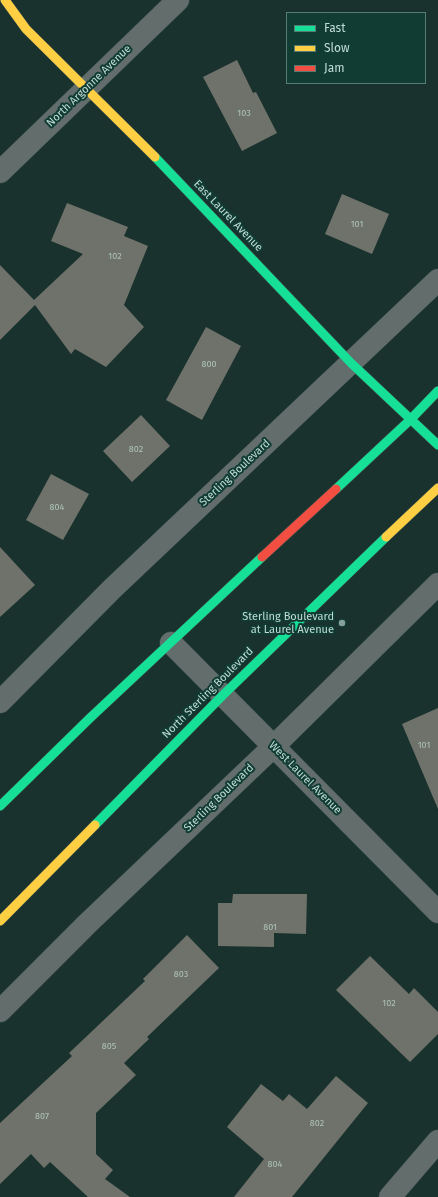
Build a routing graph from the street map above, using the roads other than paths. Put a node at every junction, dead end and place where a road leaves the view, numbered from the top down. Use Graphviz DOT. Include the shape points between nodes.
graph roads {
  1 [pos="4,0"];
  2 [pos="178,0"];
  3 [pos="87,88"];
  4 [pos="0,172"];
  5 [pos="438,280"];
  6 [pos="351,363"];
  7 [pos="438,391"];
  8 [pos="410,420"];
  9 [pos="438,445"];
  10 [pos="438,488"];
  11 [pos="438,584"];
  12 [pos="171,643"];
  13 [pos="223,695"];
  14 [pos="0,702"];
  15 [pos="274,746"];
  16 [pos="0,806"];
  17 [pos="438,912"];
  18 [pos="0,921"];
  19 [pos="0,1011"];
  20 [pos="438,1140"];
  21 [pos="390,1197"];
  1 -- 3 [label="main road, East Laurel Avenue" via="26,28"];
  2 -- 3 [label="street, North Argonne Avenue"];
  3 -- 4 [label="street, North Argonne Avenue"];
  3 -- 6 [label="main road, East Laurel Avenue"];
  5 -- 6 [label="street, Sterling Boulevard"];
  6 -- 8 [label="main road, East Laurel Avenue"];
  6 -- 14 [label="street, Sterling Boulevard" via="112,589"];
  7 -- 8 [label="main road"];
  8 -- 9 [label="main road, East Laurel Avenue"];
  8 -- 12 [label="main road"];
  10 -- 13 [label="main road, North Sterling Boulevard"];
  11 -- 15 [label="street, Sterling Boulevard"];
  12 -- 13 [label="street, West Laurel Avenue"];
  12 -- 16 [label="main road"];
  13 -- 15 [label="street, West Laurel Avenue"];
  13 -- 18 [label="main road, North Sterling Boulevard"];
  15 -- 17 [label="street, West Laurel Avenue"];
  15 -- 19 [label="street, Sterling Boulevard" via="87,924"];
  20 -- 21 [label="street"];
}
